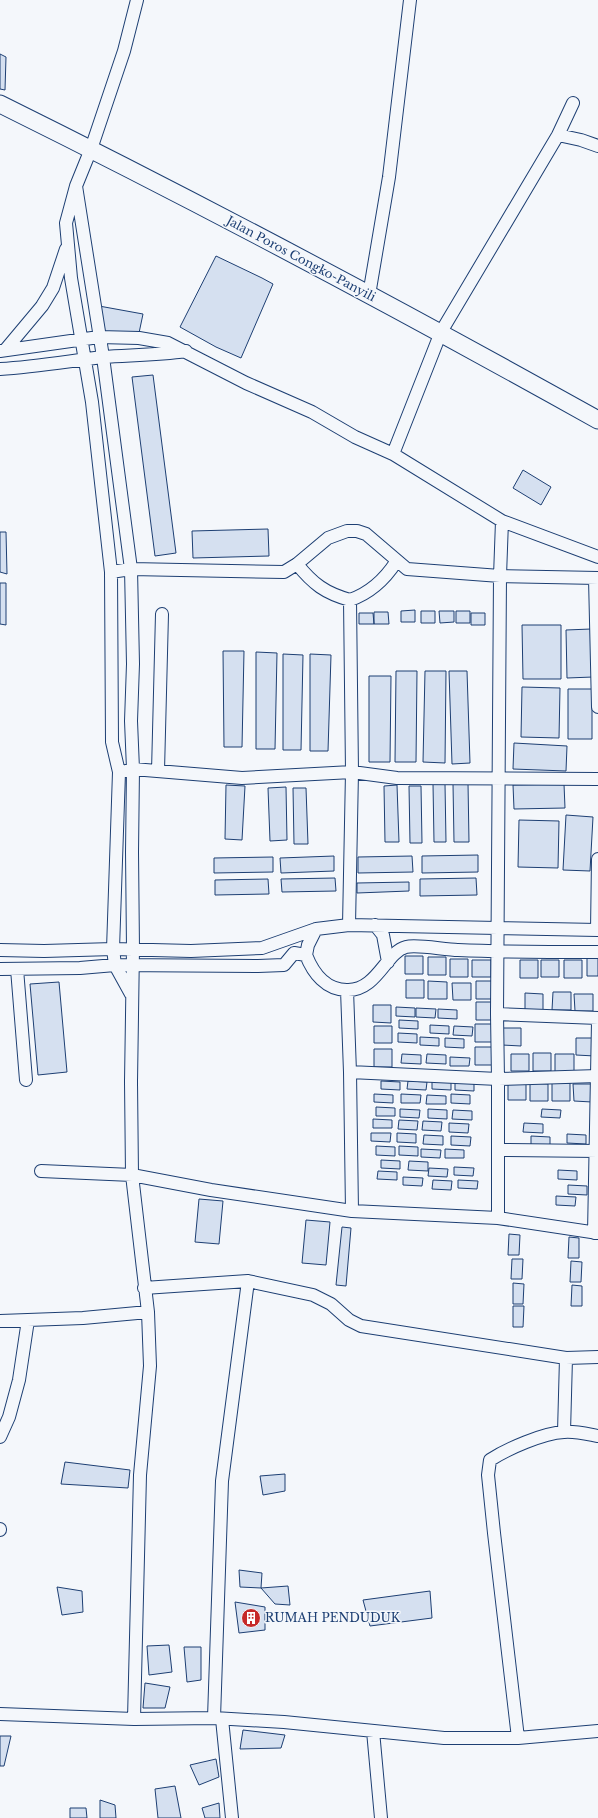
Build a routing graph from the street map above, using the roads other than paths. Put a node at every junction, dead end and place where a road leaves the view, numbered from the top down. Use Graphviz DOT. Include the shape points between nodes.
graph roads {
  1 [pos="137,0"];
  2 [pos="410,0"];
  3 [pos="573,103"];
  4 [pos="0,104"];
  5 [pos="558,135"];
  6 [pos="598,146"];
  7 [pos="91,149"];
  8 [pos="76,186"];
  9 [pos="67,245"];
  10 [pos="369,295"];
  11 [pos="441,332"];
  12 [pos="100,338"];
  13 [pos="81,340"];
  14 [pos="3,350"];
  15 [pos="186,351"];
  16 [pos="103,358"];
  17 [pos="86,360"];
  18 [pos="0,369"];
  19 [pos="598,420"];
  20 [pos="392,454"];
  21 [pos="502,521"];
  22 [pos="598,557"];
  23 [pos="396,562"];
  24 [pos="297,564"];
  25 [pos="131,569"];
  26 [pos="111,572"];
  27 [pos="500,576"];
  28 [pos="597,578"];
  29 [pos="350,600"];
  30 [pos="162,614"];
  31 [pos="598,707"];
  32 [pos="133,769"];
  33 [pos="158,771"];
  34 [pos="119,772"];
  35 [pos="352,772"];
  36 [pos="498,778"];
  37 [pos="598,779"];
  38 [pos="598,859"];
  39 [pos="350,925"];
  40 [pos="375,926"];
  41 [pos="498,928"];
  42 [pos="316,929"];
  43 [pos="597,930"];
  44 [pos="113,949"];
  45 [pos="133,949"];
  46 [pos="0,950"];
  47 [pos="498,950"];
  48 [pos="598,952"];
  49 [pos="306,955"];
  50 [pos="388,962"];
  51 [pos="115,965"];
  52 [pos="132,965"];
  53 [pos="0,969"];
  54 [pos="17,969"];
  55 [pos="347,990"];
  56 [pos="132,996"];
  57 [pos="497,1014"];
  58 [pos="598,1018"];
  59 [pos="598,1022"];
  60 [pos="350,1072"];
  61 [pos="598,1076"];
  62 [pos="498,1079"];
  63 [pos="26,1080"];
  64 [pos="498,1150"];
  65 [pos="597,1151"];
  66 [pos="41,1171"];
  67 [pos="132,1175"];
  68 [pos="352,1211"];
  69 [pos="498,1218"];
  70 [pos="596,1233"];
  71 [pos="248,1281"];
  72 [pos="144,1288"];
  73 [pos="148,1312"];
  74 [pos="28,1320"];
  75 [pos="0,1321"];
  76 [pos="598,1357"];
  77 [pos="566,1358"];
  78 [pos="564,1432"];
  79 [pos="598,1436"];
  80 [pos="0,1437"];
  81 [pos="0,1714"];
  82 [pos="218,1718"];
  83 [pos="134,1719"];
  84 [pos="373,1731"];
  85 [pos="598,1731"];
  86 [pos="518,1738"];
  87 [pos="232,1818"];
  88 [pos="381,1818"];
  1 -- 7 [label="street" via="124,51"];
  2 -- 10 [label="street" via="389,177"];
  3 -- 5 [label="street"];
  4 -- 7 [label="main road, Jalan Poros Congko-Panyili"];
  5 -- 6 [label="street"];
  5 -- 11 [label="street"];
  7 -- 8 [label="street"];
  7 -- 10 [label="main road, Jalan Poros Congko-Panyili"];
  8 -- 9 [label="street" via="66,223"];
  8 -- 12 [label="street"];
  9 -- 13 [label="street"];
  9 -- 14 [label="street" via="53,288 42,306"];
  10 -- 11 [label="main road, Jalan Poros Congko-Panyili"];
  11 -- 19 [label="main road, Jalan Poros Congko-Panyili"];
  11 -- 20 [label="street"];
  12 -- 13 [label="street"];
  12 -- 15 [label="street" via="139,338 168,343"];
  12 -- 16 [label="street"];
  13 -- 14 [label="street"];
  13 -- 17 [label="street"];
  15 -- 16 [label="street"];
  15 -- 20 [label="street" via="246,383 312,412 355,438"];
  16 -- 17 [label="street"];
  16 -- 25 [label="street"];
  17 -- 18 [label="street"];
  17 -- 26 [label="street"];
  20 -- 21 [label="street"];
  21 -- 22 [label="street"];
  21 -- 27 [label="street"];
  23 -- 24 [label="street" via="366,534 347,531 328,538"];
  23 -- 27 [label="street" via="407,569"];
  23 -- 29 [label="street" via="367,592"];
  24 -- 25 [label="street" via="277,573"];
  24 -- 29 [label="street" via="312,582"];
  25 -- 26 [label="street"];
  25 -- 32 [label="street"];
  26 -- 34 [label="street" via="112,742"];
  27 -- 28 [label="street"];
  27 -- 36 [label="street"];
  28 -- 31 [label="street"];
  29 -- 35 [label="street"];
  30 -- 33 [label="street"];
  32 -- 33 [label="street"];
  32 -- 34 [label="street"];
  32 -- 45 [label="street"];
  33 -- 35 [label="street" via="242,778"];
  34 -- 44 [label="street"];
  35 -- 36 [label="street" via="397,778"];
  35 -- 39 [label="street"];
  36 -- 37 [label="street"];
  36 -- 41 [label="street"];
  38 -- 43 [label="street"];
  39 -- 40 [label="street"];
  39 -- 42 [label="street"];
  40 -- 41 [label="street"];
  40 -- 50 [label="street" via="383,935"];
  41 -- 43 [label="street"];
  41 -- 47 [label="street"];
  42 -- 45 [label="street" via="262,948 191,951"];
  42 -- 49 [label="street"];
  44 -- 45 [label="street"];
  44 -- 46 [label="street"];
  44 -- 51 [label="street"];
  45 -- 52 [label="street"];
  47 -- 48 [label="street"];
  47 -- 50 [label="street" via="408,946 401,948"];
  47 -- 57 [label="street"];
  49 -- 52 [label="street" via="294,954 284,965"];
  49 -- 55 [label="street" via="311,968 320,979 336,989"];
  50 -- 55 [label="street" via="367,983"];
  51 -- 52 [label="street"];
  51 -- 54 [label="street"];
  51 -- 56 [label="street"];
  52 -- 56 [label="street"];
  53 -- 54 [label="street"];
  54 -- 63 [label="street"];
  55 -- 60 [label="street"];
  56 -- 67 [label="street"];
  57 -- 58 [label="street"];
  57 -- 62 [label="street"];
  59 -- 61 [label="street"];
  60 -- 62 [label="street"];
  60 -- 68 [label="street"];
  61 -- 62 [label="street"];
  61 -- 65 [label="street"];
  62 -- 64 [label="street"];
  64 -- 65 [label="street"];
  64 -- 69 [label="street"];
  65 -- 70 [label="street"];
  66 -- 67 [label="street"];
  67 -- 68 [label="street" via="211,1190"];
  67 -- 72 [label="street"];
  68 -- 69 [label="street"];
  69 -- 70 [label="street"];
  71 -- 72 [label="street"];
  71 -- 77 [label="street" via="313,1295 331,1304 349,1320 361,1326"];
  71 -- 82 [label="street" via="222,1481"];
  72 -- 73 [label="street"];
  73 -- 74 [label="street"];
  73 -- 83 [label="street" via="150,1366 140,1475"];
  74 -- 75 [label="street"];
  74 -- 80 [label="street" via="19,1380 9,1417"];
  76 -- 77 [label="street"];
  77 -- 78 [label="street"];
  78 -- 79 [label="street"];
  78 -- 86 [label="street" via="547,1435 504,1451 490,1460 488,1475 493,1526"];
  81 -- 83 [label="street"];
  82 -- 83 [label="street"];
  82 -- 84 [label="street"];
  82 -- 87 [label="street"];
  84 -- 86 [label="street" via="444,1738"];
  84 -- 88 [label="street"];
  85 -- 86 [label="street"];
}
